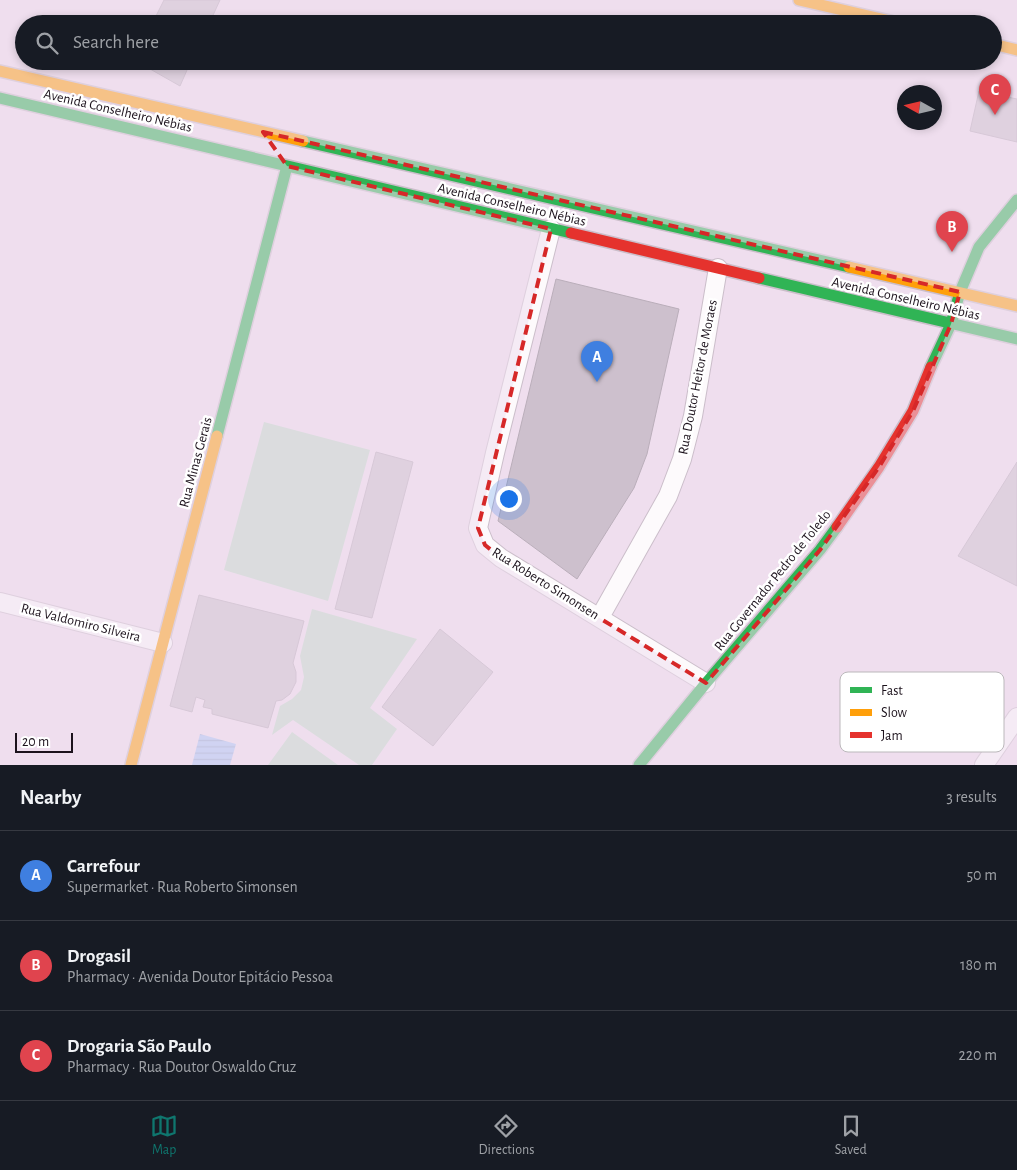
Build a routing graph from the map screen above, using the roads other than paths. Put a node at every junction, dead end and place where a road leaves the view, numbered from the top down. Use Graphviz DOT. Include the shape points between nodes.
graph roads {
  1 [pos="799,0"];
  2 [pos="864,15"];
  3 [pos="1002,46"];
  4 [pos="1017,50"];
  5 [pos="0,71"];
  6 [pos="0,98"];
  7 [pos="263,132"];
  8 [pos="287,166"];
  9 [pos="1017,200"];
  10 [pos="551,229"];
  11 [pos="718,268"];
  12 [pos="960,292"];
  13 [pos="1017,306"];
  14 [pos="951,324"];
  15 [pos="1017,340"];
  16 [pos="0,602"];
  17 [pos="600,616"];
  18 [pos="163,643"];
  19 [pos="706,683"];
  20 [pos="1017,717"];
  21 [pos="1004,736"];
  22 [pos="993,752"];
  23 [pos="131,765"];
  24 [pos="639,765"];
  25 [pos="984,765"];
  1 -- 2 [label="main road"];
  3 -- 4 [label="main road"];
  5 -- 7 [label="main road, Avenida Conselheiro Nébias"];
  6 -- 8 [label="main road, Avenida Conselheiro Nébias"];
  7 -- 8 [label="main road"];
  7 -- 12 [label="main road, Avenida Conselheiro Nébias"];
  8 -- 10 [label="main road, Avenida Conselheiro Nébias"];
  8 -- 18 [label="main road, Rua Minas Gerais"];
  9 -- 12 [label="main road, Rua Governador Pedro de Toledo" via="979,247"];
  10 -- 11 [label="main road, Avenida Conselheiro Nébias"];
  10 -- 17 [label="street, Rua Roberto Simonsen" via="478,528 485,545 501,558"];
  11 -- 14 [label="main road, Avenida Conselheiro Nébias"];
  11 -- 17 [label="street, Rua Doutor Heitor de Moraes" via="693,416 682,459 668,496"];
  12 -- 13 [label="main road, Avenida Conselheiro Nébias"];
  12 -- 14 [label="main road, Rua Governador Pedro de Toledo"];
  14 -- 15 [label="main road, Avenida Conselheiro Nébias"];
  14 -- 19 [label="main road, Rua Governador Pedro de Toledo" via="913,412 879,467 820,550"];
  16 -- 18 [label="street, Rua Valdomiro Silveira"];
  17 -- 19 [label="street, Rua Roberto Simonsen"];
  18 -- 23 [label="main road, Rua Minas Gerais"];
  19 -- 24 [label="main road, Rua Governador Pedro de Toledo"];
  20 -- 21 [label="street"];
  22 -- 25 [label="street"];
}
